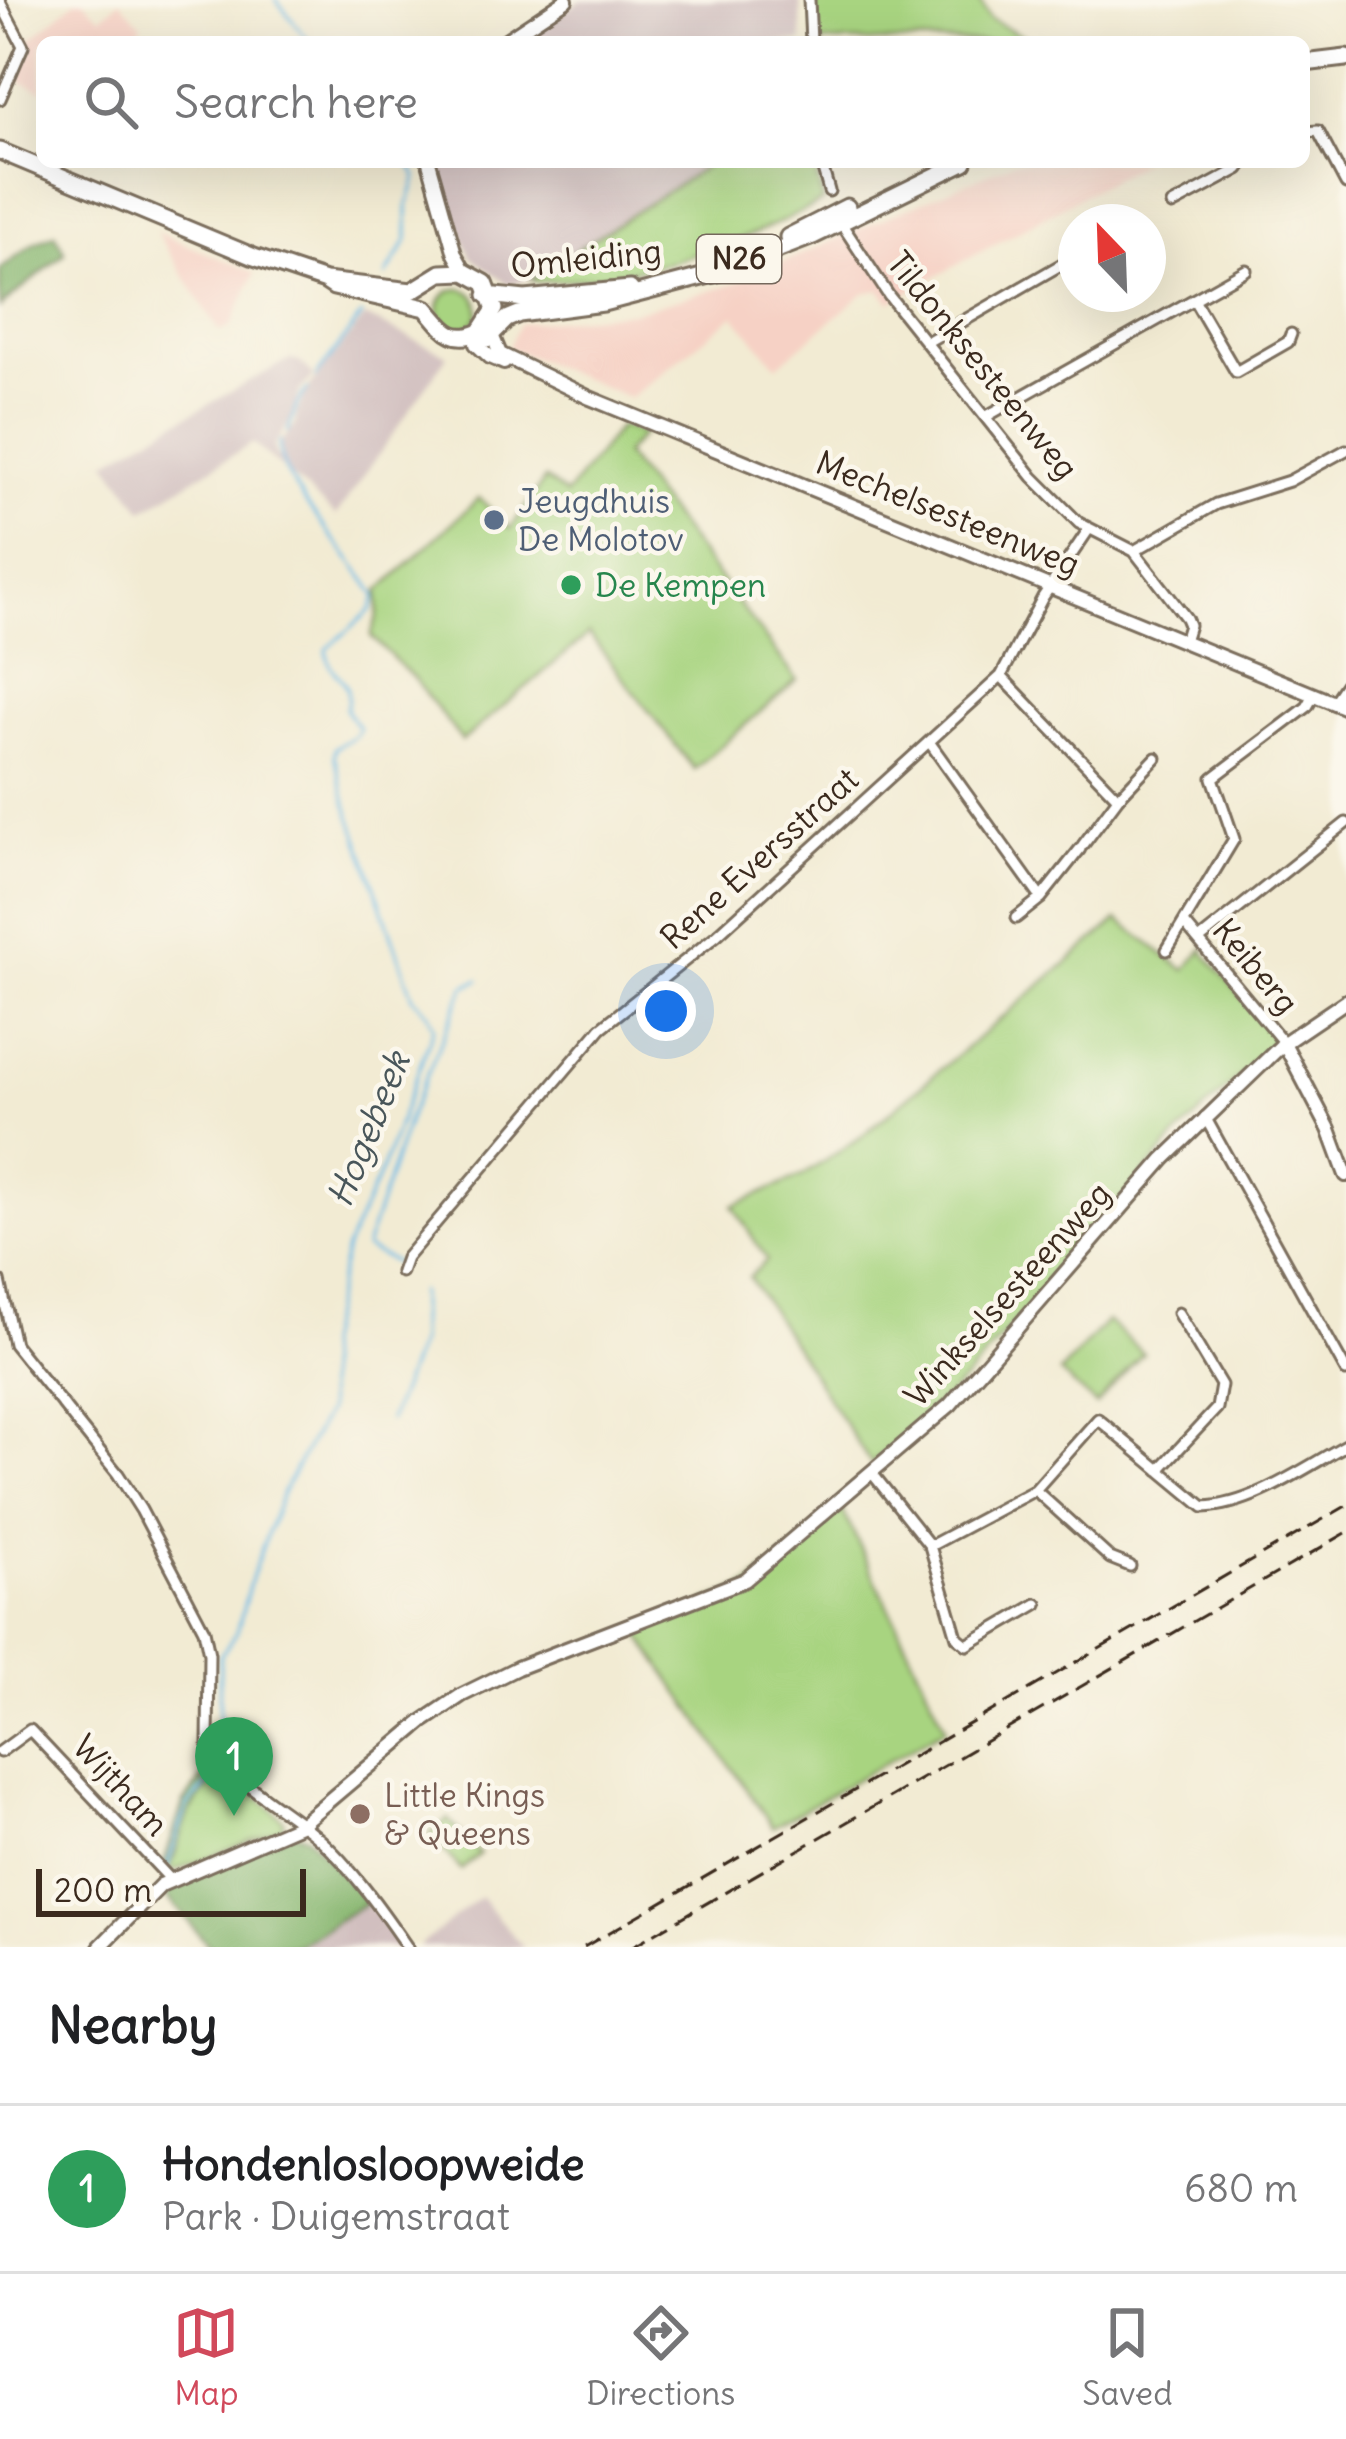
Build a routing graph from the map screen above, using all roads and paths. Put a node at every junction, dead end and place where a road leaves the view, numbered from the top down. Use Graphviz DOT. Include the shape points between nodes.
graph roads {
  1 [pos="566,0"];
  2 [pos="809,0"];
  3 [pos="0,2"];
  4 [pos="512,36"];
  5 [pos="811,36"];
  6 [pos="1346,62"];
  7 [pos="1310,66"];
  8 [pos="0,99"];
  9 [pos="1310,131"];
  10 [pos="0,151"];
  11 [pos="1341,162"];
  12 [pos="36,166"];
  13 [pos="41,168"];
  14 [pos="431,168"];
  15 [pos="823,168"];
  16 [pos="937,168"];
  17 [pos="950,168"];
  18 [pos="1240,168"];
  19 [pos="1345,179"];
  20 [pos="829,191"];
  21 [pos="1172,205"];
  22 [pos="441,208"];
  23 [pos="837,218"];
  24 [pos="254,257"];
  25 [pos="1058,266"];
  26 [pos="1246,271"];
  27 [pos="465,272"];
  28 [pos="443,278"];
  29 [pos="325,281"];
  30 [pos="486,291"];
  31 [pos="1194,300"];
  32 [pos="427,317"];
  33 [pos="490,328"];
  34 [pos="1291,334"];
  35 [pos="927,342"];
  36 [pos="476,344"];
  37 [pos="528,370"];
  38 [pos="987,416"];
  39 [pos="1346,450"];
  40 [pos="1089,530"];
  41 [pos="1134,551"];
  42 [pos="1051,587"];
  43 [pos="1184,641"];
  44 [pos="1001,676"];
  45 [pos="1346,684"];
  46 [pos="1314,695"];
  47 [pos="1340,705"];
  48 [pos="930,743"];
  49 [pos="1156,758"];
  50 [pos="1118,798"];
  51 [pos="1346,824"];
  52 [pos="1041,898"];
  53 [pos="1016,919"];
  54 [pos="1185,924"];
  55 [pos="1199,940"];
  56 [pos="1167,950"];
  57 [pos="1346,1001"];
  58 [pos="1285,1043"];
  59 [pos="1205,1117"];
  60 [pos="1344,1158"];
  61 [pos="1346,1175"];
  62 [pos="401,1272"];
  63 [pos="0,1280"];
  64 [pos="1178,1313"];
  65 [pos="1346,1371"];
  66 [pos="1346,1445"];
  67 [pos="1160,1470"];
  68 [pos="872,1473"];
  69 [pos="1034,1490"];
  70 [pos="930,1546"];
  71 [pos="1130,1566"];
  72 [pos="1037,1604"];
  73 [pos="0,1752"];
  74 [pos="300,1825"];
  75 [pos="170,1879"];
  76 [pos="100,1947"];
  77 [pos="407,1947"];
  1 -- 4 [label="street"];
  2 -- 5 [label="street"];
  3 -- 8 [label="street" via="23,46"];
  6 -- 7 [label="main road"];
  9 -- 11 [label="street" via="1318,130"];
  10 -- 12 [label="main road, N26"];
  11 -- 19 [label="street"];
  13 -- 24 [label="main road, N26"];
  14 -- 22 [label="street"];
  15 -- 20 [label="street"];
  16 -- 23 [label="main road, Omleiding / N26"];
  17 -- 23 [label="main road, Omleiding / N26"];
  18 -- 21 [label="street"];
  22 -- 27 [label="street"];
  22 -- 28 [label="street"];
  23 -- 30 [label="main road, Omleiding / N26" via="661,284 557,297"];
  23 -- 33 [label="main road, Omleiding / N26" via="769,256 693,281 603,304 513,310"];
  23 -- 35 [label="street, Tildonksesteenweg"];
  24 -- 29 [label="main road, N26"];
  24 -- 32 [label="main road, N26" via="273,271"];
  25 -- 35 [label="street"];
  26 -- 31 [label="street"];
  27 -- 28 [label="main road, N26"];
  27 -- 30 [label="main road"];
  28 -- 29 [label="main road, N26" via="412,291"];
  28 -- 30 [label="main road, N26"];
  28 -- 32 [label="main road" via="429,296"];
  29 -- 32 [label="main road, N26"];
  30 -- 33 [label="main road" via="495,309"];
  31 -- 34 [label="street" via="1235,372"];
  31 -- 38 [label="street"];
  32 -- 33 [label="main road, N26" via="453,336"];
  32 -- 36 [label="main road, N26" via="445,344"];
  33 -- 36 [label="main road, N26"];
  33 -- 37 [label="street, Mechelsesteenweg" via="500,354"];
  35 -- 38 [label="street, Tildonksesteenweg"];
  36 -- 37 [label="street, Mechelsesteenweg / N26"];
  37 -- 42 [label="street, Mechelsesteenweg"];
  38 -- 40 [label="street, Tildonksesteenweg" via="1033,478"];
  39 -- 41 [label="street" via="1289,481 1216,503"];
  40 -- 41 [label="street, Tildonksesteenweg"];
  40 -- 42 [label="street, Rene Eversstraat"];
  41 -- 43 [label="street, Tildonksesteenweg" via="1186,618"];
  42 -- 43 [label="street, Mechelsesteenweg"];
  42 -- 44 [label="street, Rene Eversstraat"];
  43 -- 46 [label="street, Mechelsesteenweg"];
  44 -- 48 [label="street, Rene Eversstraat"];
  44 -- 50 [label="street"];
  45 -- 47 [label="street"];
  46 -- 47 [label="street, Mechelsesteenweg"];
  46 -- 54 [label="street, Keiberg" via="1213,778 1234,839"];
  48 -- 52 [label="street"];
  48 -- 62 [label="street, Rene Eversstraat" via="601,1028"];
  49 -- 50 [label="street"];
  50 -- 52 [label="street"];
  51 -- 55 [label="street"];
  52 -- 53 [label="street"];
  54 -- 55 [label="street, Keiberg"];
  54 -- 56 [label="street, Keiberg"];
  55 -- 58 [label="street, Keiberg"];
  57 -- 58 [label="street, Winkselsesteenweg"];
  58 -- 59 [label="street, Winkselsesteenweg"];
  58 -- 60 [label="street"];
  59 -- 65 [label="street"];
  59 -- 68 [label="street, Winkselsesteenweg" via="950,1405"];
  60 -- 61 [label="street"];
  63 -- 74 [label="street" via="14,1344 118,1474 204,1630 208,1744"];
  64 -- 67 [label="street" via="1221,1384 1217,1408"];
  66 -- 67 [label="street" via="1218,1507 1204,1508"];
  67 -- 69 [label="street" via="1098,1419"];
  68 -- 70 [label="street"];
  68 -- 74 [label="street, Winkselsesteenweg" via="745,1580 461,1694"];
  69 -- 70 [label="street"];
  69 -- 71 [label="street" via="1110,1558"];
  70 -- 72 [label="street" via="957,1636 967,1645"];
  73 -- 75 [label="street, Wijtham" via="30,1730"];
  74 -- 75 [label="street, Winkselsesteenweg"];
  74 -- 77 [label="street"];
  75 -- 76 [label="street"];
}
